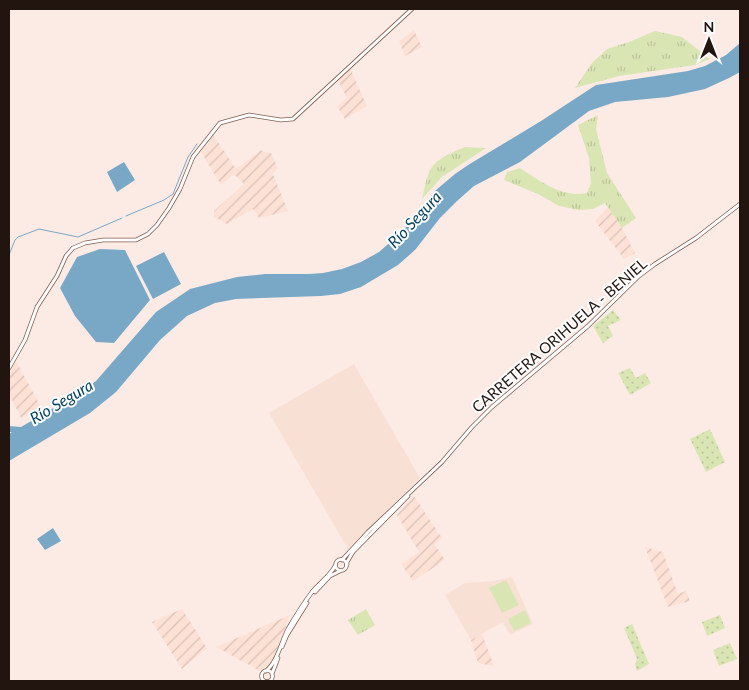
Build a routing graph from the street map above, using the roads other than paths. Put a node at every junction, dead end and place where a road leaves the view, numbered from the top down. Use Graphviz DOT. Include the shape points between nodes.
graph roads {
  1 [pos="412,9"];
  2 [pos="740,204"];
  3 [pos="9,368"];
  4 [pos="428,475"];
  5 [pos="342,560"];
  6 [pos="347,565"];
  7 [pos="336,566"];
  8 [pos="340,571"];
  9 [pos="266,670"];
  10 [pos="272,674"];
  11 [pos="264,680"];
  12 [pos="270,681"];
  1 -- 3 [label="main road" via="293,119 249,115 220,123 193,156 180,189 148,234 136,240 102,240 74,248 66,256 37,307 25,340"];
  2 -- 4 [label="main road, CARRETERA ORIHUELA - BENIEL" via="639,276 588,326 492,407"];
  4 -- 5 [label="main road, CARRETERA ORIHUELA - BENIEL"];
  4 -- 6 [label="main road, CARRETERA ORIHUELA - BENIEL" via="353,552"];
  5 -- 6 [label="main road"];
  5 -- 7 [label="main road" via="337,561"];
  6 -- 8 [label="main road"];
  7 -- 8 [label="main road"];
  7 -- 9 [label="main road" via="312,592 282,640 272,665"];
  8 -- 10 [label="main road" via="330,576 306,604 287,636"];
  9 -- 10 [label="main road"];
  9 -- 11 [label="main road" via="262,674"];
  10 -- 12 [label="main road"];
  11 -- 12 [label="main road"];
}
